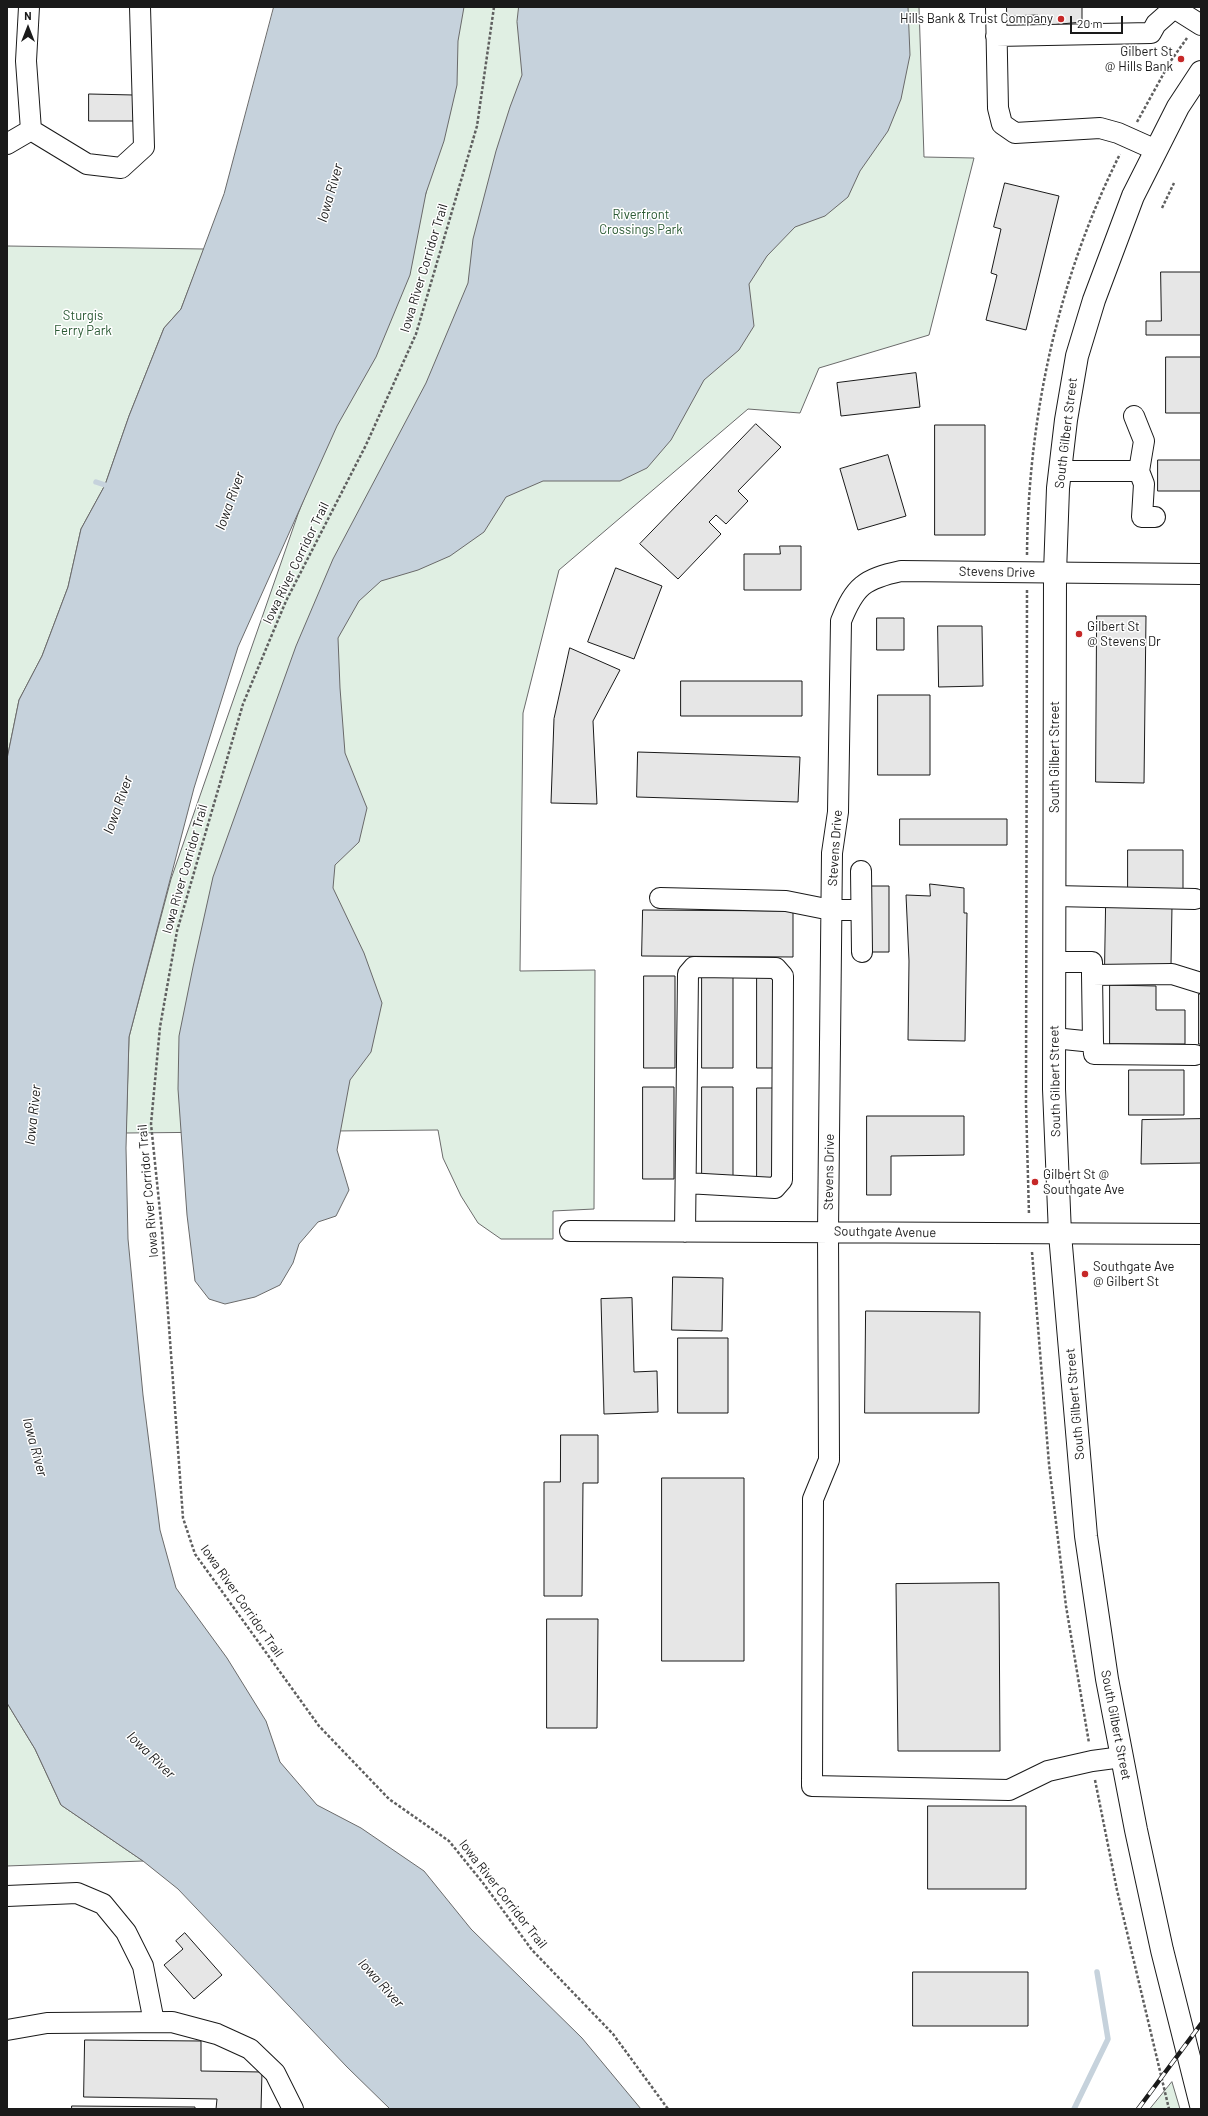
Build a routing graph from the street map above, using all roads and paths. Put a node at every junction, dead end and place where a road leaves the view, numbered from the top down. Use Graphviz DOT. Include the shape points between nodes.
graph roads {
  1 [pos="29,7"];
  2 [pos="140,7"];
  3 [pos="494,7"];
  4 [pos="996,7"];
  5 [pos="1174,8"];
  6 [pos="1195,30"];
  7 [pos="996,36"];
  8 [pos="1201,72"];
  9 [pos="1135,126"];
  10 [pos="31,130"];
  11 [pos="7,144"];
  12 [pos="1156,150"];
  13 [pos="1174,183"];
  14 [pos="1162,208"];
  15 [pos="1134,416"];
  16 [pos="1060,471"];
  17 [pos="1139,471"];
  18 [pos="1155,517"];
  19 [pos="1055,573"];
  20 [pos="1201,574"];
  21 [pos="861,872"];
  22 [pos="1054,896"];
  23 [pos="660,898"];
  24 [pos="1195,899"];
  25 [pos="831,910"];
  26 [pos="861,910"];
  27 [pos="862,952"];
  28 [pos="1054,962"];
  29 [pos="1092,975"];
  30 [pos="1201,983"];
  31 [pos="1054,1038"];
  32 [pos="1093,1042"];
  33 [pos="1195,1055"];
  34 [pos="686,1183"];
  35 [pos="570,1231"];
  36 [pos="685,1232"];
  37 [pos="828,1232"];
  38 [pos="1060,1234"];
  39 [pos="1201,1234"];
  40 [pos="1122,1757"];
  41 [pos="7,1896"];
  42 [pos="154,2022"];
  43 [pos="7,2030"];
  44 [pos="1201,2105"];
  45 [pos="294,2109"];
  46 [pos="668,2109"];
  1 -- 10 [label="street" via="26,61"];
  2 -- 10 [label="street" via="144,147 121,168 87,164"];
  3 -- 46 [label="path, Iowa River Corridor Trail" via="477,126 416,334 366,445 286,601 243,704 177,931 160,1027 152,1124 183,1518 195,1554 319,1726 389,1799 449,1841 532,1950 613,2034"];
  4 -- 7 [label="street"];
  5 -- 6 [label="street"];
  5 -- 7 [label="street" via="1156,24 1151,33"];
  6 -- 9 [label="path" via="1170,62"];
  7 -- 12 [label="street" via="998,108 1002,124 1015,133 1100,128"];
  8 -- 12 [label="main road, South Gilbert Street" via="1178,107"];
  10 -- 11 [label="street"];
  12 -- 16 [label="main road, South Gilbert Street" via="1133,196 1094,300 1077,356"];
  13 -- 14 [label="path"];
  15 -- 17 [label="street" via="1144,441"];
  16 -- 17 [label="street"];
  16 -- 19 [label="main road, South Gilbert Street"];
  17 -- 18 [label="street" via="1144,484 1142,517"];
  19 -- 20 [label="street, Stevens Drive"];
  19 -- 22 [label="main road, South Gilbert Street"];
  19 -- 25 [label="street, Stevens Drive" via="901,571 879,576 862,585 849,602 841,620 838,812 832,852"];
  21 -- 26 [label="street"];
  22 -- 24 [label="street"];
  22 -- 28 [label="main road, South Gilbert Street"];
  23 -- 25 [label="street" via="786,900"];
  25 -- 26 [label="street"];
  25 -- 37 [label="street, Stevens Drive"];
  26 -- 27 [label="street"];
  28 -- 29 [label="street" via="1092,962"];
  28 -- 31 [label="main road, South Gilbert Street"];
  29 -- 30 [label="street" via="1172,974"];
  29 -- 32 [label="street"];
  31 -- 32 [label="street"];
  31 -- 38 [label="main road, South Gilbert Street"];
  32 -- 33 [label="street" via="1094,1054"];
  34 -- 34 [label="street" via="688,974 694,967 776,968 783,976 782,1180 775,1188"];
  34 -- 36 [label="street"];
  35 -- 36 [label="street, Southgate Avenue"];
  36 -- 37 [label="street, Southgate Avenue"];
  37 -- 38 [label="street, Southgate Avenue"];
  37 -- 40 [label="street, Stevens Drive" via="829,1460 813,1499 812,1786 1009,1790 1048,1771"];
  38 -- 39 [label="street, Southgate Avenue"];
  38 -- 40 [label="main road, South Gilbert Street" via="1086,1536"];
  40 -- 44 [label="main road, South Gilbert Street" via="1162,1950"];
  41 -- 42 [label="street" via="77,1893 103,1904 126,1932 143,1966"];
  42 -- 43 [label="street" via="47,2023"];
  42 -- 45 [label="street" via="172,2022 217,2034 250,2049 275,2073"];
}
